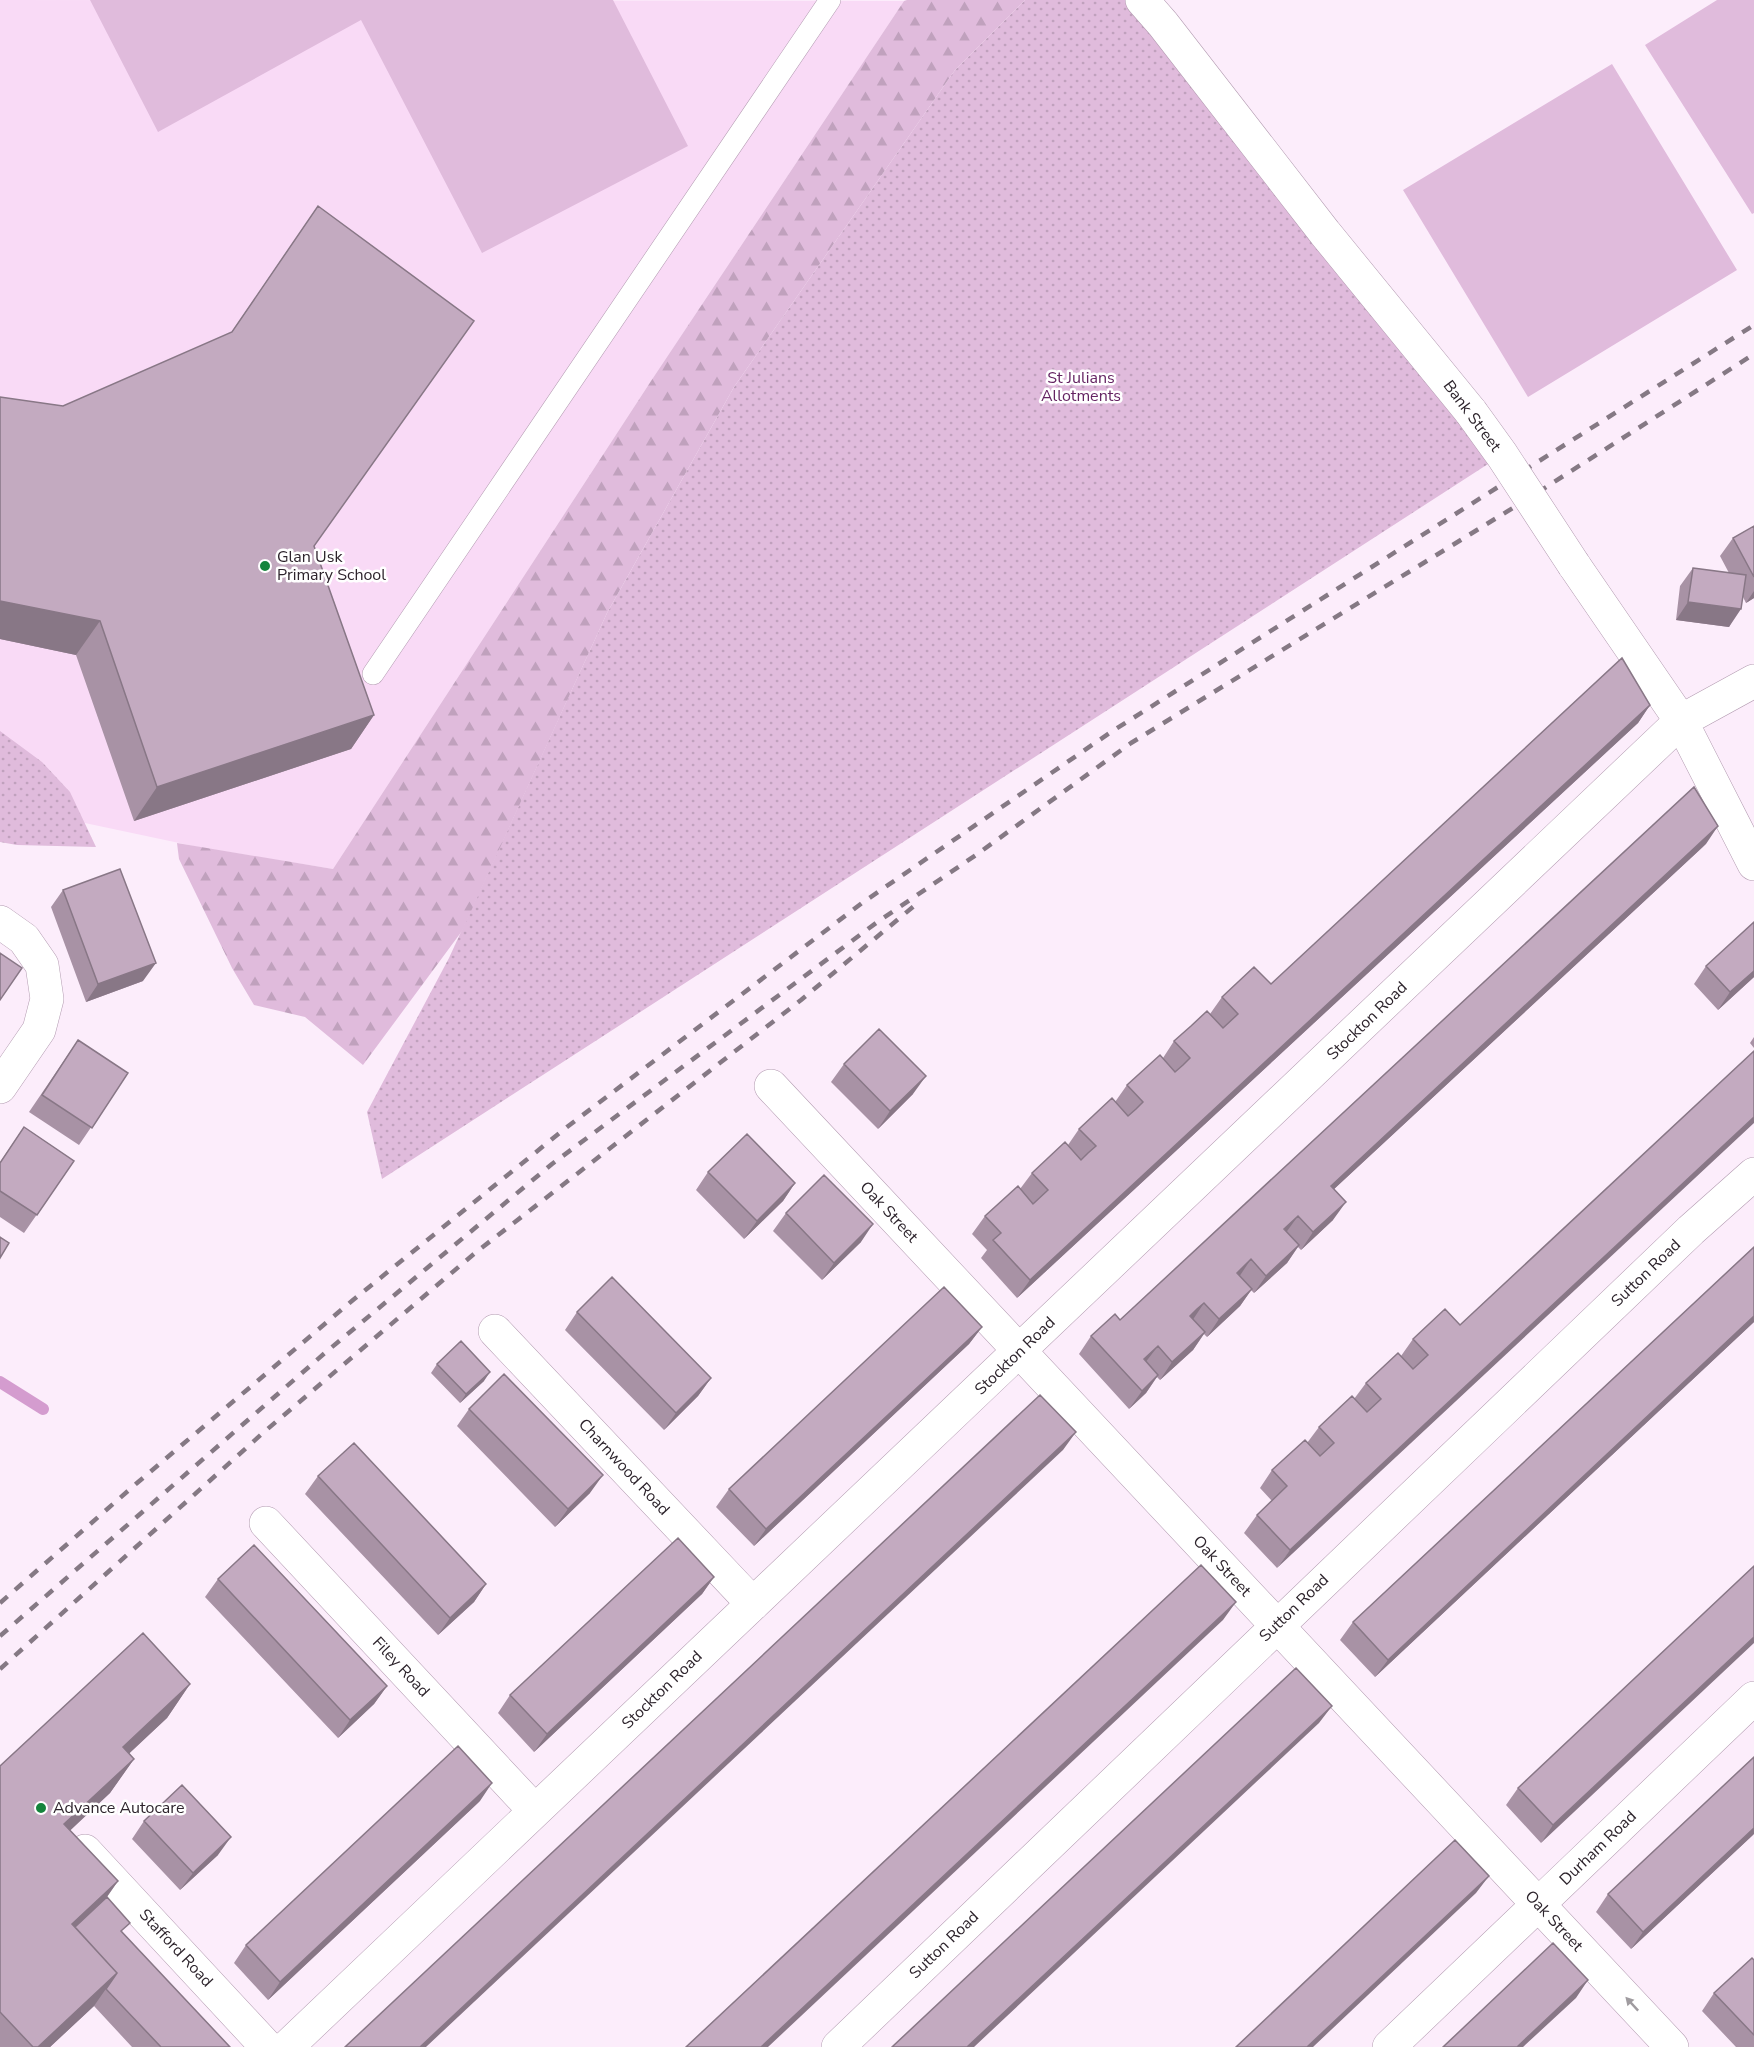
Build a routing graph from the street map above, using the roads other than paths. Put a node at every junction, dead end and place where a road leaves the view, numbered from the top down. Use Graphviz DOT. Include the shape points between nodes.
graph roads {
  1 [pos="830,0"];
  2 [pos="1142,0"];
  3 [pos="372,674"];
  4 [pos="1754,681"];
  5 [pos="1681,721"];
  6 [pos="1754,864"];
  7 [pos="0,922"];
  8 [pos="771,1086"];
  9 [pos="0,1087"];
  10 [pos="1754,1174"];
  11 [pos="495,1331"];
  12 [pos="1020,1352"];
  13 [pos="266,1523"];
  14 [pos="753,1604"];
  15 [pos="1277,1625"];
  16 [pos="1754,1698"];
  17 [pos="535,1811"];
  18 [pos="84,1850"];
  19 [pos="1539,1904"];
  20 [pos="267,2047"];
  21 [pos="287,2047"];
  22 [pos="838,2047"];
  23 [pos="1389,2047"];
  24 [pos="1672,2047"];
  1 -- 3 [label="lane"];
  2 -- 5 [label="street, Bank Street, bridge" via="1471,412"];
  4 -- 5 [label="street, Stockton Road"];
  5 -- 6 [label="street, Bank Street"];
  5 -- 12 [label="street, Stockton Road"];
  7 -- 9 [label="street" via="24,939 42,965 47,999 39,1030"];
  8 -- 12 [label="street, Oak Street"];
  10 -- 15 [label="street, Sutton Road"];
  11 -- 14 [label="street, Charnwood Road"];
  12 -- 14 [label="street, Stockton Road"];
  12 -- 15 [label="street, Oak Street"];
  13 -- 17 [label="street, Filey Road"];
  14 -- 17 [label="street, Stockton Road"];
  15 -- 19 [label="street, Oak Street"];
  15 -- 22 [label="street, Sutton Road"];
  16 -- 19 [label="street, Durham Road"];
  17 -- 21 [label="street, Stockton Road"];
  18 -- 20 [label="street, Stafford Road"];
  19 -- 23 [label="street, Durham Road"];
  24 -- 19 [label="street, Oak Street, one-way"];
}
